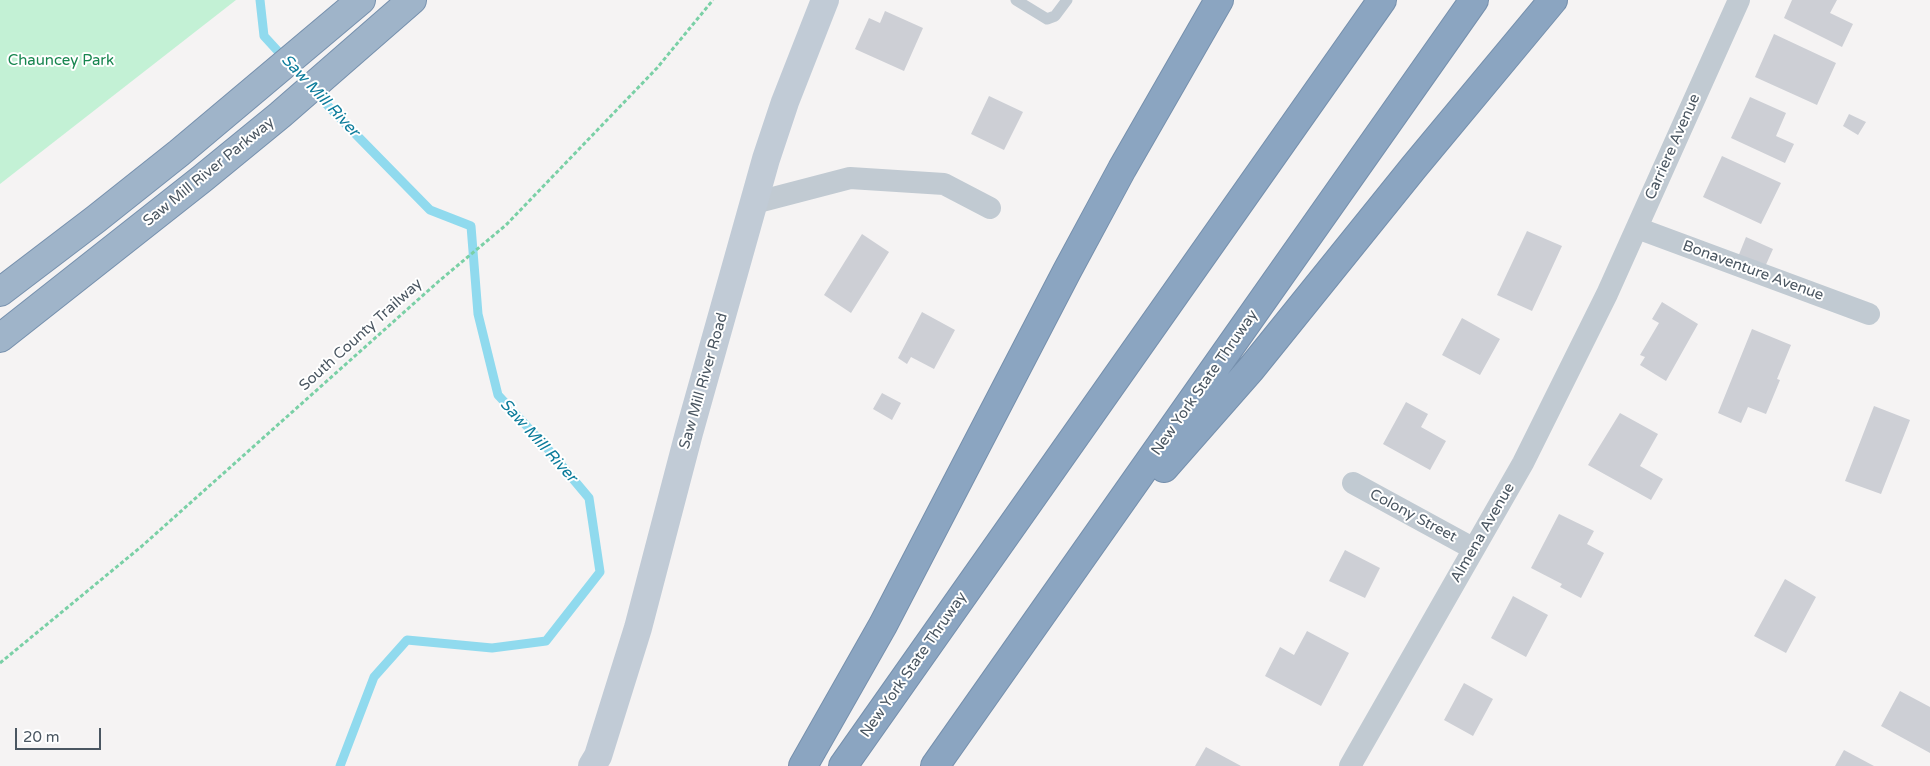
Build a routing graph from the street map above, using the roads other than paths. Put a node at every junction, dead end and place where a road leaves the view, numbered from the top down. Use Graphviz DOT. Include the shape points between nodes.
graph roads {
  1 [pos="360,0"];
  2 [pos="412,0"];
  3 [pos="825,0"];
  4 [pos="1016,0"];
  5 [pos="1067,0"];
  6 [pos="1220,0"];
  7 [pos="1382,0"];
  8 [pos="1474,0"];
  9 [pos="1554,0"];
  10 [pos="1739,0"];
  11 [pos="754,203"];
  12 [pos="990,208"];
  13 [pos="1637,228"];
  14 [pos="0,292"];
  15 [pos="1607,294"];
  16 [pos="1869,314"];
  17 [pos="0,338"];
  18 [pos="1353,484"];
  19 [pos="1474,549"];
  20 [pos="1070,574"];
  21 [pos="592,766"];
  22 [pos="803,766"];
  23 [pos="843,766"];
  24 [pos="935,766"];
  25 [pos="1350,766"];
  1 -- 14 [label="highway" via="104,213"];
  2 -- 17 [label="highway, Saw Mill River Parkway" via="167,207"];
  3 -- 11 [label="main road, Saw Mill River Road" via="785,102"];
  4 -- 5 [label="lane" via="1047,19 1055,16"];
  6 -- 22 [label="highway" via="1071,262 882,625"];
  7 -- 23 [label="highway, New York State Thruway"];
  8 -- 20 [label="highway, New York State Thruway"];
  9 -- 20 [label="highway" via="1251,369"];
  10 -- 13 [label="street, Carriere Avenue"];
  11 -- 12 [label="street" via="850,178 944,184"];
  11 -- 21 [label="main road, Saw Mill River Road" via="638,628 598,756"];
  13 -- 15 [label="street, Carriere Avenue"];
  13 -- 16 [label="street, Bonaventure Avenue"];
  15 -- 19 [label="street, Almena Avenue" via="1523,463"];
  18 -- 19 [label="street, Colony Street"];
  19 -- 25 [label="street, Almena Avenue"];
  20 -- 24 [label="highway, New York State Thruway"];
}
